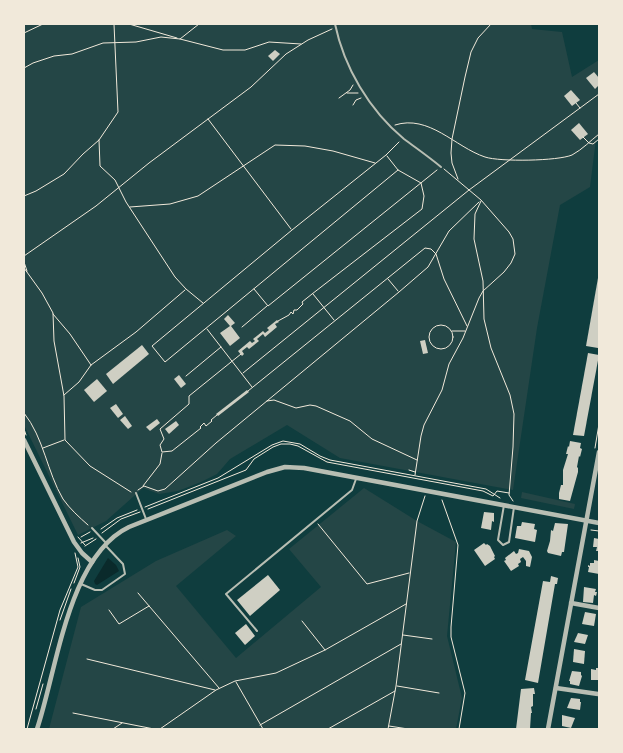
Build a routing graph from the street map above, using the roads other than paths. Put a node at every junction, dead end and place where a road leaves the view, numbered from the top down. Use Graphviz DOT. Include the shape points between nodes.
graph roads {
  1 [pos="335,24"];
  2 [pos="441,167"];
  3 [pos="24,440"];
  4 [pos="599,452"];
  5 [pos="356,478"];
  6 [pos="136,492"];
  7 [pos="504,505"];
  8 [pos="513,505"];
  9 [pos="147,520"];
  10 [pos="587,520"];
  11 [pos="599,523"];
  12 [pos="93,529"];
  13 [pos="105,544"];
  14 [pos="92,562"];
  15 [pos="81,584"];
  16 [pos="571,603"];
  17 [pos="599,608"];
  18 [pos="257,631"];
  19 [pos="556,688"];
  20 [pos="598,694"];
  21 [pos="37,729"];
  22 [pos="548,729"];
  1 -- 2 [label="lane" via="342,50 366,97 403,138"];
  3 -- 14 [label="street" via="78,548"];
  4 -- 10 [label="street"];
  5 -- 7 [label="street"];
  5 -- 9 [label="street" via="285,467"];
  5 -- 18 [label="lane" via="352,490 226,594"];
  6 -- 9 [label="lane"];
  7 -- 8 [label="street"];
  7 -- 8 [label="lane" via="498,540 503,545 509,542"];
  8 -- 10 [label="street"];
  9 -- 13 [label="street" via="125,529"];
  10 -- 11 [label="street"];
  10 -- 16 [label="street"];
  12 -- 13 [label="lane"];
  13 -- 14 [label="street"];
  13 -- 15 [label="lane" via="123,564 125,574 98,590"];
  14 -- 15 [label="street"];
  15 -- 21 [label="street" via="70,611"];
  16 -- 17 [label="street"];
  16 -- 19 [label="street"];
  19 -- 20 [label="street"];
  19 -- 22 [label="street"];
}
